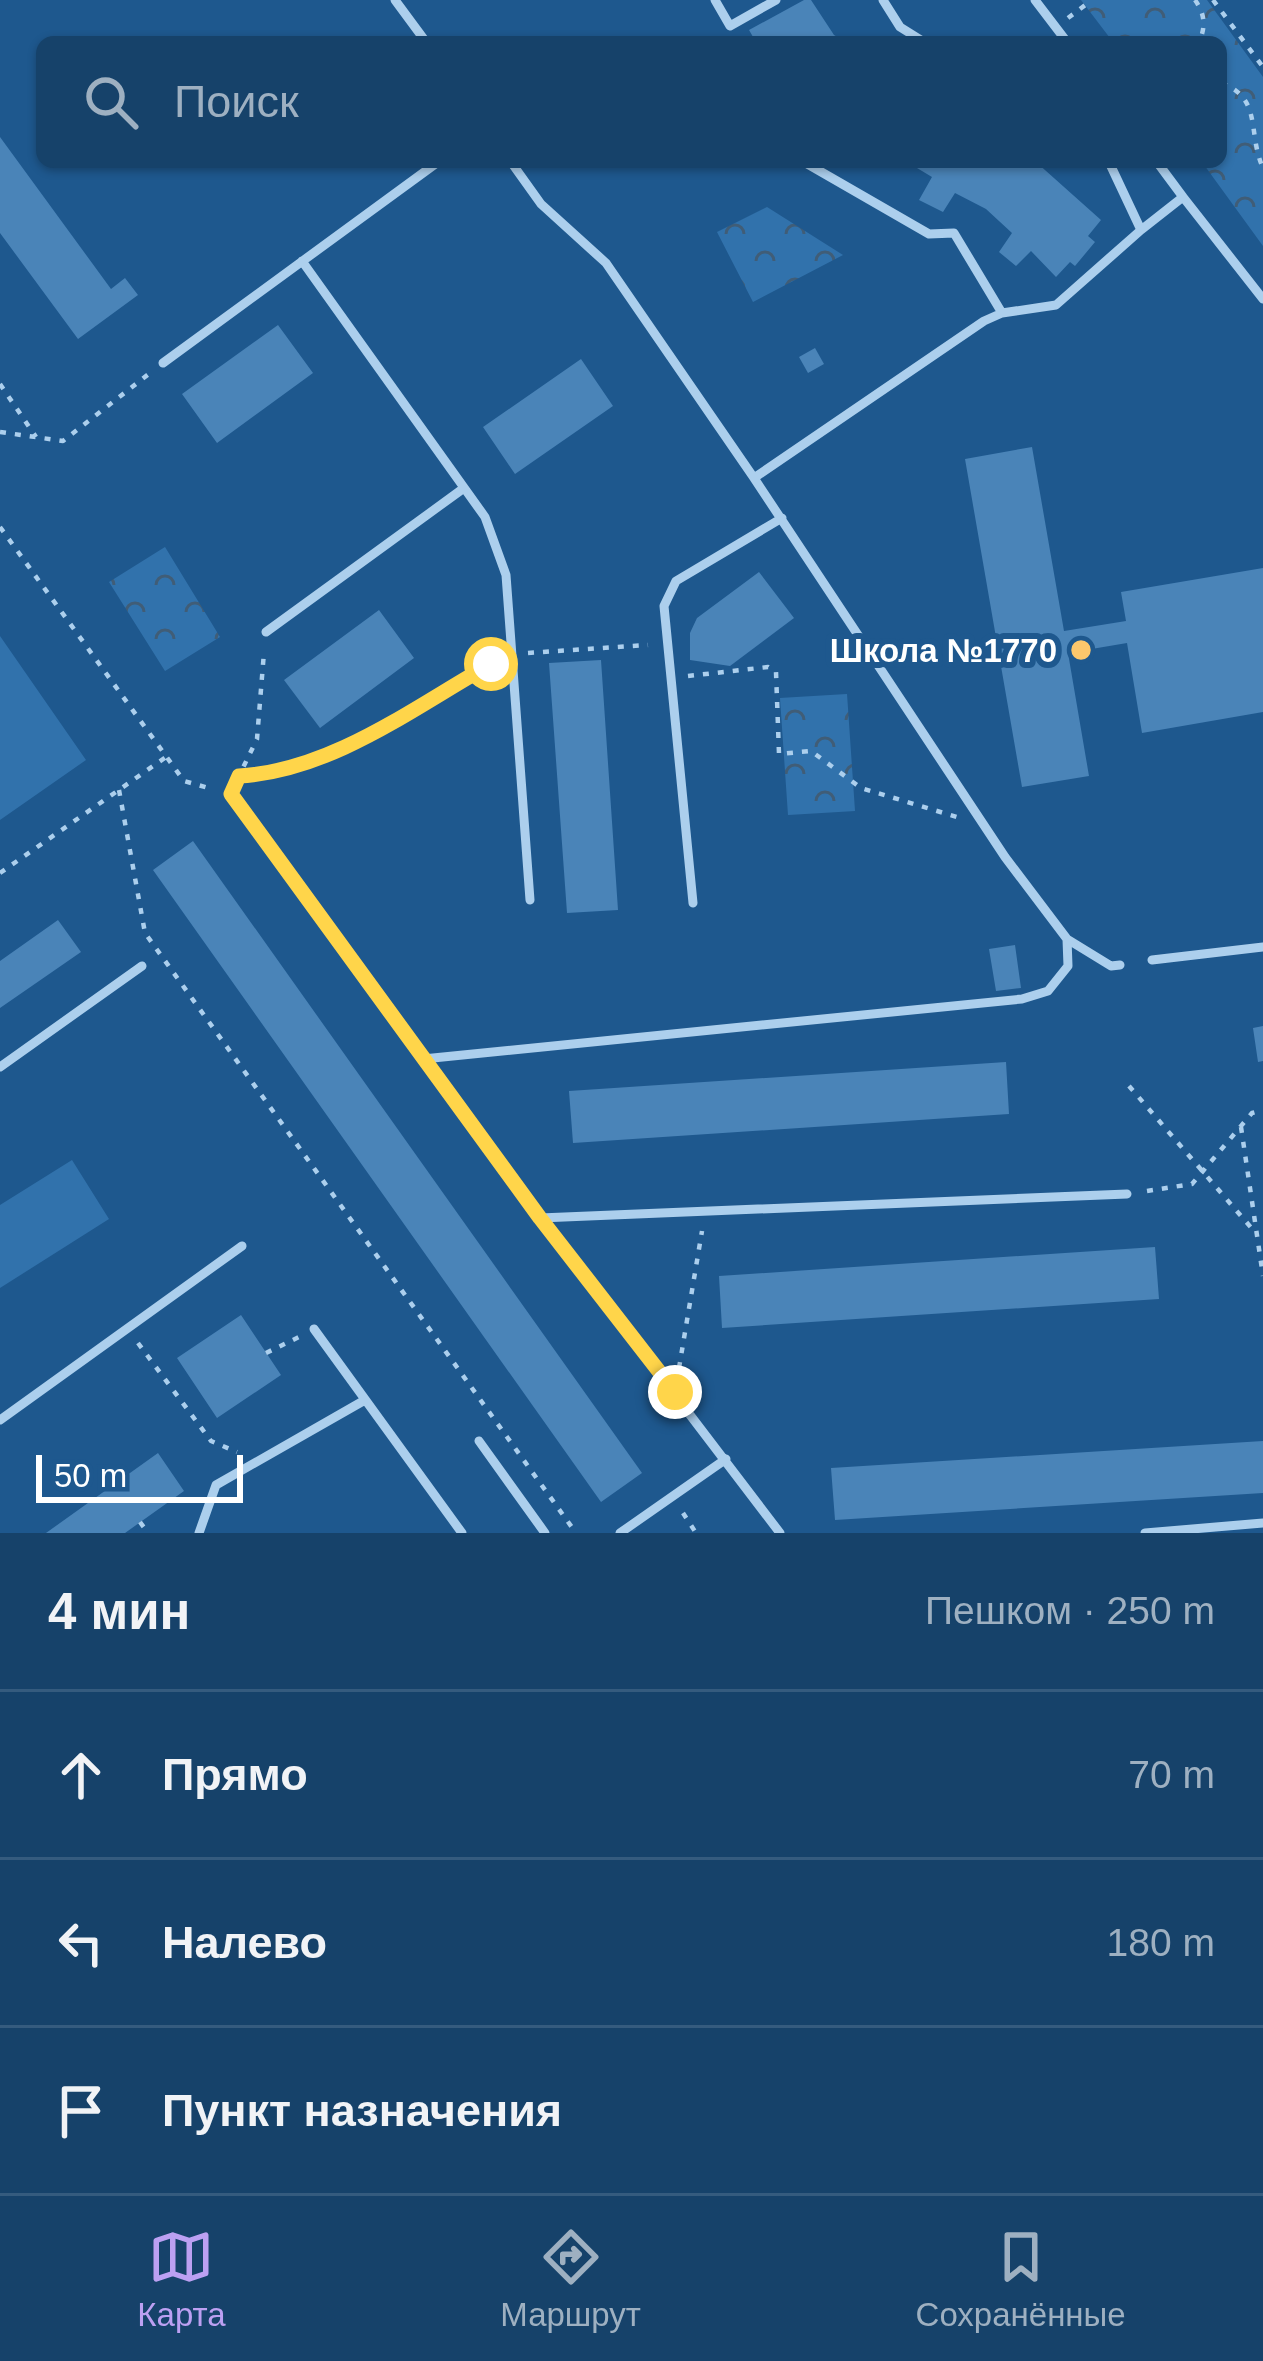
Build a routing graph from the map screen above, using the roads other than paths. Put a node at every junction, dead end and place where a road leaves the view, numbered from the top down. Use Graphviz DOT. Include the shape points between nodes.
graph roads {
  1 [pos="395,0"];
  2 [pos="715,0"];
  3 [pos="776,0"];
  4 [pos="883,0"];
  5 [pos="1035,0"];
  6 [pos="422,36"];
  7 [pos="914,36"];
  8 [pos="1062,36"];
  9 [pos="430,168"];
  10 [pos="515,168"];
  11 [pos="814,168"];
  12 [pos="1112,168"];
  13 [pos="1161,168"];
  14 [pos="1183,197"];
  15 [pos="1142,230"];
  16 [pos="302,261"];
  17 [pos="1263,299"];
  18 [pos="1002,313"];
  19 [pos="163,363"];
  20 [pos="754,478"];
  21 [pos="464,488"];
  22 [pos="782,518"];
  23 [pos="266,632"];
  24 [pos="231,794"];
  25 [pos="530,900"];
  26 [pos="693,904"];
  27 [pos="1067,938"];
  28 [pos="1263,947"];
  29 [pos="1152,960"];
  30 [pos="1120,965"];
  31 [pos="142,966"];
  32 [pos="423,1059"];
  33 [pos="0,1067"];
  34 [pos="1127,1194"];
  35 [pos="540,1218"];
  36 [pos="242,1246"];
  37 [pos="314,1329"];
  38 [pos="365,1400"];
  39 [pos="0,1420"];
  40 [pos="479,1441"];
  41 [pos="726,1459"];
  42 [pos="1263,1523"];
  43 [pos="200,1533"];
  44 [pos="462,1533"];
  45 [pos="545,1533"];
  46 [pos="620,1533"];
  47 [pos="780,1533"];
  48 [pos="1145,1533"];
  1 -- 6 [label="lane"];
  2 -- 3 [label="lane" via="730,26"];
  4 -- 7 [label="lane"];
  5 -- 8 [label="lane"];
  9 -- 16 [label="lane"];
  10 -- 20 [label="lane" via="541,204 606,263"];
  11 -- 18 [label="lane" via="929,235 954,233"];
  12 -- 15 [label="lane"];
  13 -- 14 [label="lane"];
  14 -- 15 [label="lane"];
  14 -- 17 [label="lane"];
  15 -- 18 [label="lane" via="1056,305"];
  16 -- 19 [label="lane"];
  16 -- 21 [label="lane"];
  18 -- 20 [label="lane"];
  20 -- 22 [label="lane"];
  21 -- 23 [label="lane"];
  21 -- 25 [label="lane" via="485,517 506,575"];
  22 -- 26 [label="lane" via="676,581 664,606"];
  22 -- 27 [label="lane"];
  24 -- 32 [label="lane"];
  27 -- 30 [label="lane"];
  27 -- 32 [label="lane" via="1068,966 1048,991 1022,999"];
  28 -- 29 [label="lane"];
  31 -- 33 [label="lane"];
  32 -- 35 [label="lane"];
  34 -- 35 [label="lane"];
  35 -- 41 [label="lane"];
  36 -- 39 [label="lane"];
  37 -- 38 [label="lane"];
  38 -- 43 [label="lane" via="216,1485"];
  38 -- 44 [label="lane"];
  40 -- 45 [label="lane"];
  41 -- 46 [label="lane"];
  41 -- 47 [label="lane"];
  42 -- 48 [label="lane"];
}
